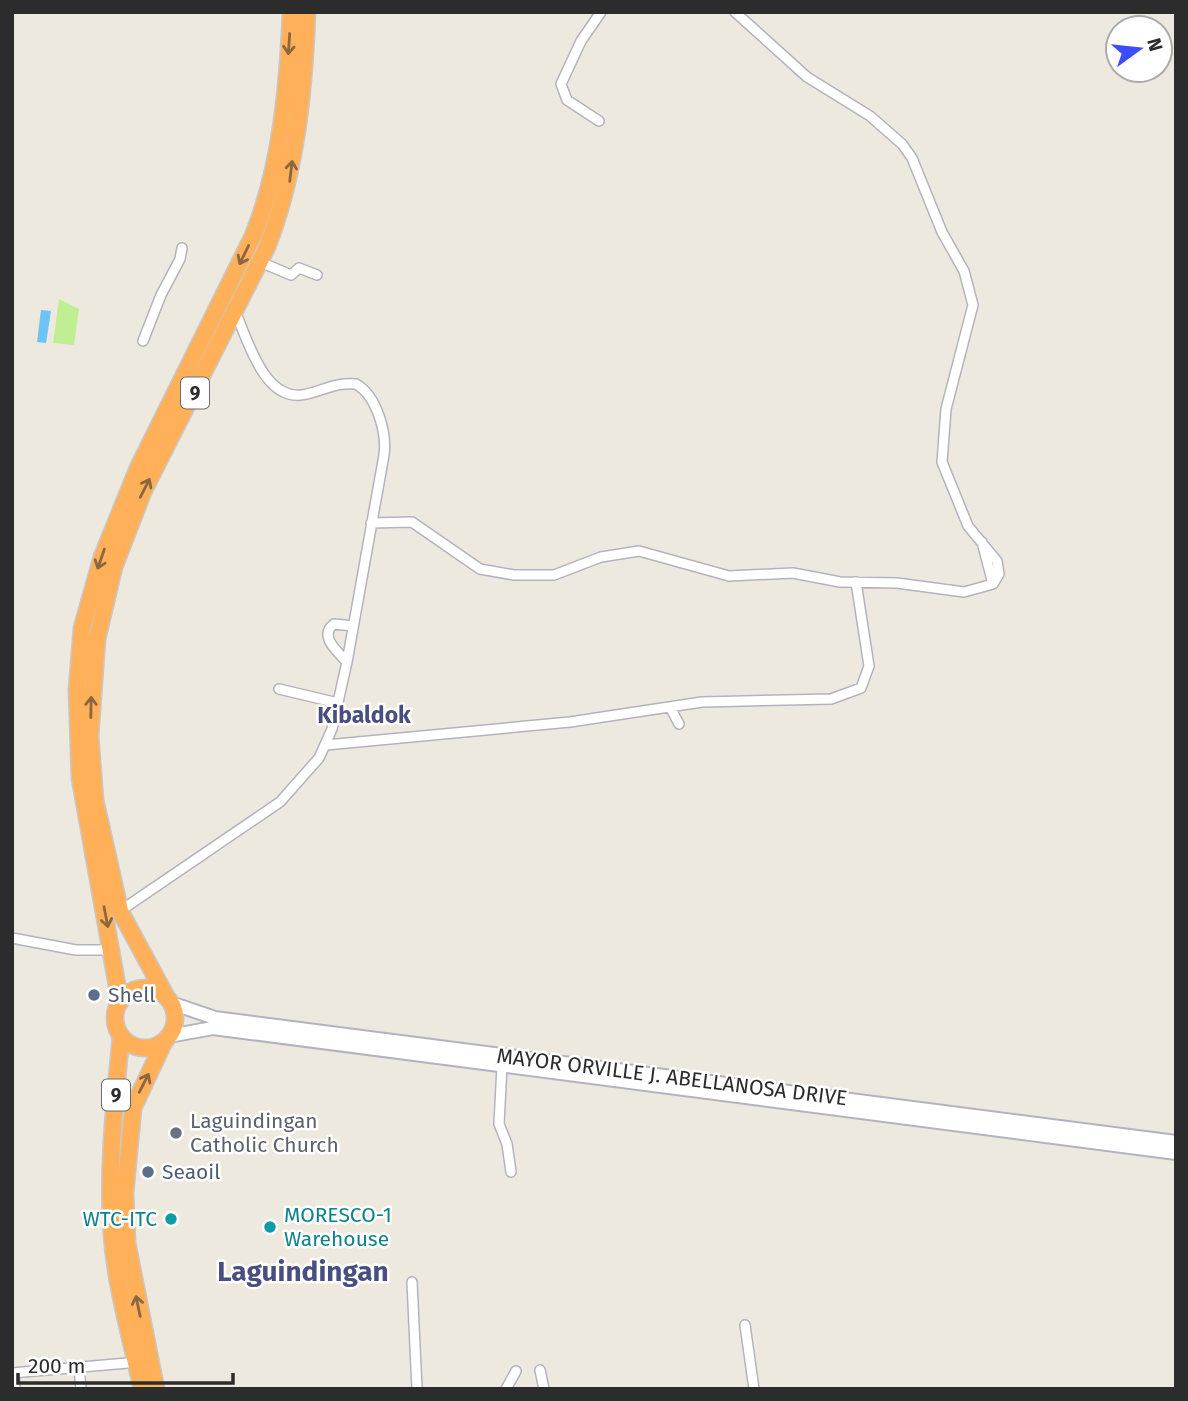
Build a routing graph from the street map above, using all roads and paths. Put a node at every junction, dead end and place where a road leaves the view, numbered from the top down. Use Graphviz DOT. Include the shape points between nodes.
graph roads {
  1 [pos="290,12"];
  2 [pos="307,12"];
  3 [pos="601,12"];
  4 [pos="736,12"];
  5 [pos="599,121"];
  6 [pos="276,202"];
  7 [pos="182,248"];
  8 [pos="260,262"];
  9 [pos="317,275"];
  10 [pos="235,311"];
  11 [pos="143,341"];
  12 [pos="371,523"];
  13 [pos="856,582"];
  14 [pos="353,626"];
  15 [pos="347,663"];
  16 [pos="279,689"];
  17 [pos="338,703"];
  18 [pos="670,706"];
  19 [pos="679,724"];
  20 [pos="84,736"];
  21 [pos="326,745"];
  22 [pos="103,871"];
  23 [pos="120,911"];
  24 [pos="12,938"];
  25 [pos="112,950"];
  26 [pos="169,1000"];
  27 [pos="120,1002"];
  28 [pos="121,1036"];
  29 [pos="167,1039"];
  30 [pos="502,1066"];
  31 [pos="1176,1142"];
  32 [pos="1176,1153"];
  33 [pos="511,1172"];
  34 [pos="412,1282"];
  35 [pos="745,1325"];
  36 [pos="143,1362"];
  37 [pos="79,1368"];
  38 [pos="540,1370"];
  39 [pos="516,1371"];
  40 [pos="13,1373"];
  41 [pos="15,1389"];
  42 [pos="80,1389"];
  43 [pos="142,1389"];
  44 [pos="156,1389"];
  45 [pos="417,1389"];
  46 [pos="506,1389"];
  47 [pos="544,1389"];
  48 [pos="754,1389"];
  1 -- 6 [label="highway, 9, one-way"];
  6 -- 2 [label="highway, 9, one-way" via="303,84"];
  3 -- 5 [label="street" via="561,85 571,104"];
  4 -- 13 [label="street" via="815,84 892,133 912,158 971,294 968,331 946,409 942,462 968,526 994,555 999,567 993,584 964,592"];
  6 -- 8 [label="highway, 9"];
  6 -- 20 [label="highway, 9, one-way" via="253,236 138,468 102,557 82,628"];
  7 -- 11 [label="street"];
  8 -- 9 [label="street" via="291,275 299,268"];
  8 -- 10 [label="highway, 9"];
  10 -- 12 [label="street" via="280,393 297,396 348,384 362,388 370,397 385,442"];
  20 -- 10 [label="highway, 9, one-way" via="97,639 114,567 143,492"];
  12 -- 13 [label="street" via="419,524 480,569 514,575 554,575 601,557 639,551 729,576 793,573"];
  12 -- 14 [label="street"];
  13 -- 18 [label="street" via="869,666 861,688 831,699"];
  14 -- 15 [label="street"];
  14 -- 15 [label="street" via="334,624 328,633"];
  15 -- 17 [label="street"];
  16 -- 17 [label="street"];
  17 -- 21 [label="street"];
  18 -- 19 [label="street"];
  18 -- 21 [label="street" via="570,722"];
  20 -- 22 [label="highway, 9"];
  21 -- 23 [label="street" via="309,772 280,802"];
  22 -- 23 [label="highway, 9"];
  22 -- 25 [label="highway, 9, one-way"];
  23 -- 26 [label="highway, 9"];
  24 -- 25 [label="street" via="76,950"];
  25 -- 27 [label="highway, 9"];
  26 -- 27 [label="highway" via="156,990 143,989"];
  26 -- 29 [label="highway, 9" via="175,1016"];
  26 -- 31 [label="main road, MAYOR ORVILLE J. ABELLANOSA DRIVE" via="215,1018"];
  27 -- 28 [label="highway, 9" via="116,1022"];
  28 -- 29 [label="highway" via="141,1048"];
  28 -- 36 [label="highway, 9" via="112,1150 112,1235 122,1298"];
  29 -- 30 [label="main road, MAYOR ORVILLE J. ABELLANOSA DRIVE" via="213,1028"];
  36 -- 29 [label="highway, 9, one-way" via="125,1194 133,1108"];
  30 -- 32 [label="main road, MAYOR ORVILLE J. ABELLANOSA DRIVE"];
  30 -- 33 [label="street" via="499,1124"];
  34 -- 45 [label="street"];
  35 -- 48 [label="street"];
  36 -- 37 [label="street"];
  36 -- 43 [label="highway, 9"];
  36 -- 44 [label="highway, 9"];
  37 -- 40 [label="street"];
  37 -- 42 [label="street"];
  38 -- 47 [label="street"];
  39 -- 46 [label="street"];
  40 -- 41 [label="street"];
}
